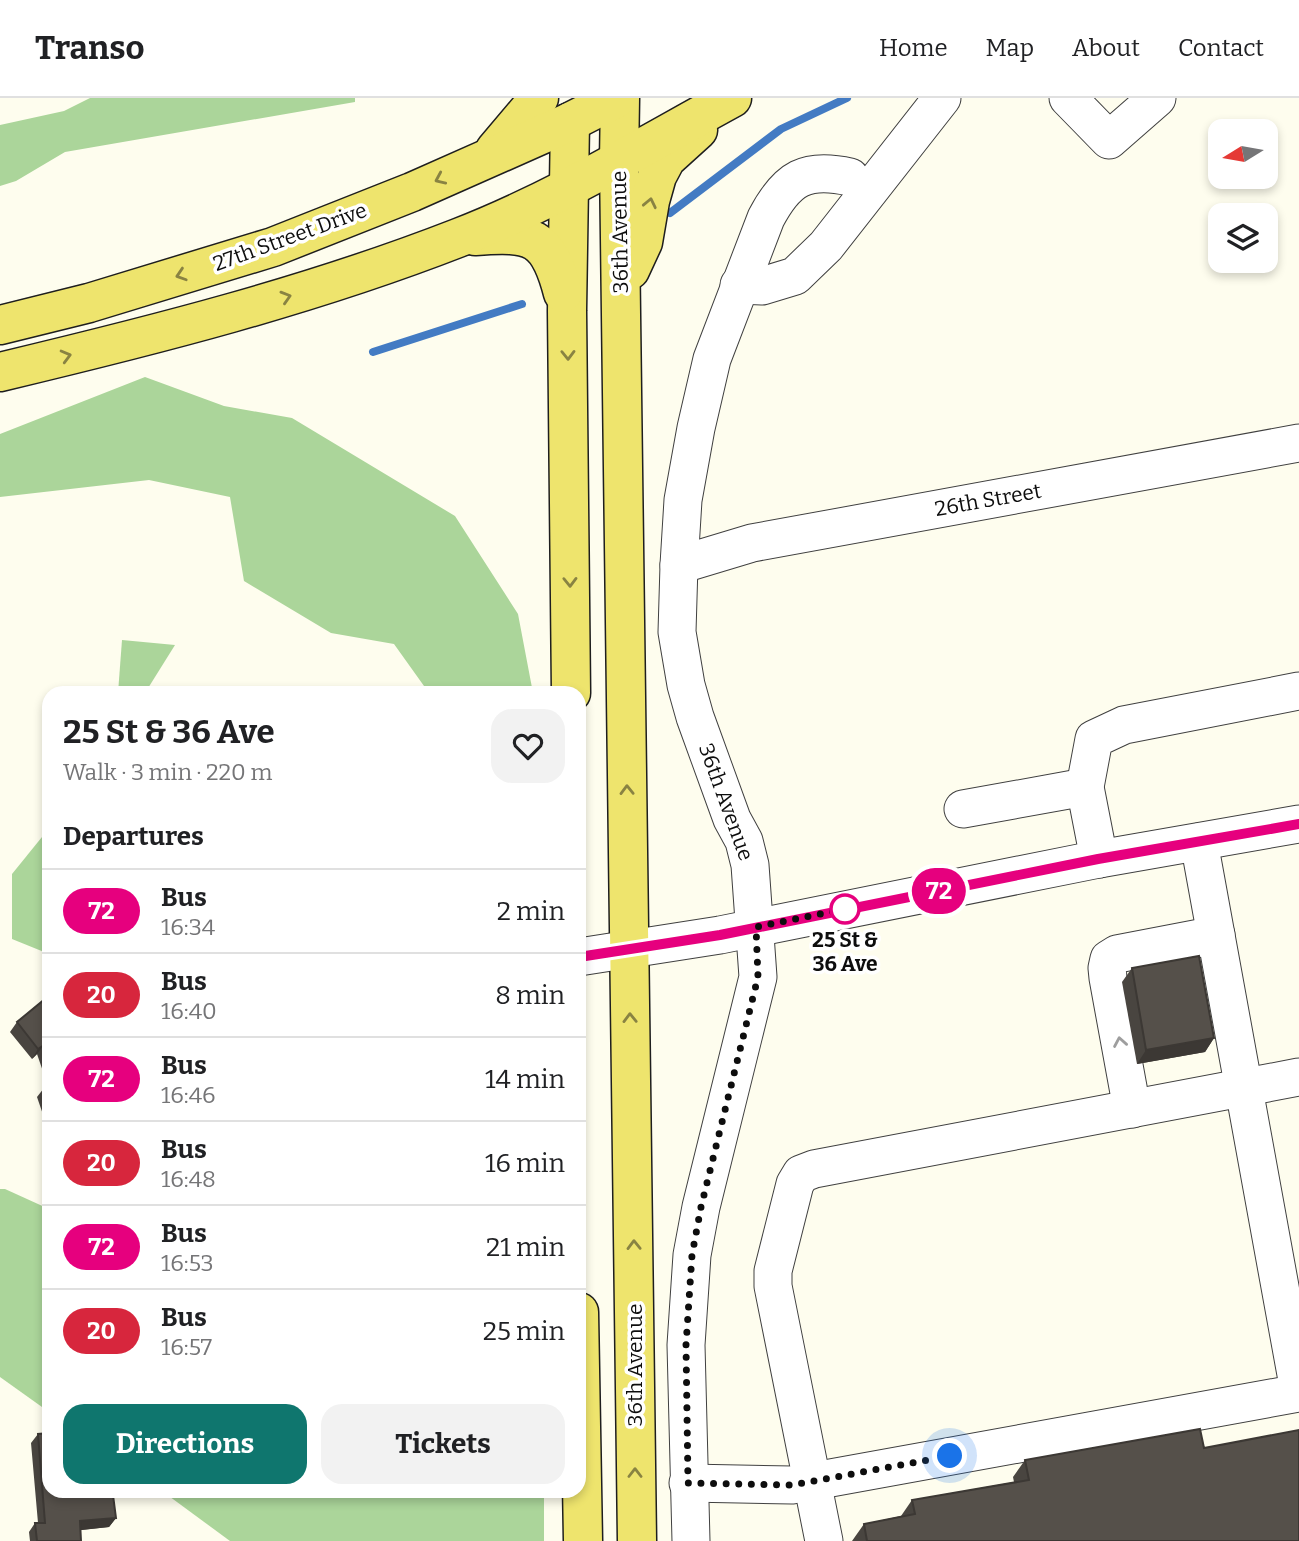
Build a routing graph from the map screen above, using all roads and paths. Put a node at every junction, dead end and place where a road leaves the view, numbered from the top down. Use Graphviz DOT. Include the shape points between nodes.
graph roads {
  1 [pos="539,98"];
  2 [pos="618,98"];
  3 [pos="732,98"];
  4 [pos="942,98"];
  5 [pos="1068,98"];
  6 [pos="1157,98"];
  7 [pos="570,110"];
  8 [pos="486,159"];
  9 [pos="618,161"];
  10 [pos="850,177"];
  11 [pos="568,188"];
  12 [pos="459,237"];
  13 [pos="739,285"];
  14 [pos="621,291"];
  15 [pos="567,311"];
  16 [pos="0,325"];
  17 [pos="0,372"];
  18 [pos="1299,443"];
  19 [pos="678,565"];
  20 [pos="571,686"];
  21 [pos="1299,691"];
  22 [pos="1085,787"];
  23 [pos="963,809"];
  24 [pos="1299,824"];
  25 [pos="1199,842"];
  26 [pos="1098,859"];
  27 [pos="756,927"];
  28 [pos="1216,934"];
  29 [pos="629,950"];
  30 [pos="586,956"];
  31 [pos="1299,1077"];
  32 [pos="1244,1088"];
  33 [pos="1132,1109"];
  34 [pos="1299,1392"];
  35 [pos="813,1481"];
  36 [pos="688,1483"];
  37 [pos="582,1498"];
  38 [pos="583,1541"];
  39 [pos="637,1541"];
  40 [pos="691,1541"];
  41 [pos="824,1541"];
  1 -- 8 [label="main road"];
  2 -- 7 [label="main road, 27th Street Drive"];
  2 -- 9 [label="main road, 36th Avenue"];
  3 -- 9 [label="main road"];
  14 -- 3 [label="main road, one-way" via="643,243 650,201 666,159"];
  4 -- 13 [label="street" via="826,246 795,276 762,286"];
  5 -- 6 [label="street" via="1109,140"];
  7 -- 8 [label="main road, 27th Street Drive"];
  7 -- 11 [label="main road"];
  8 -- 16 [label="main road, 27th Street Drive, one-way" via="273,247"];
  9 -- 11 [label="main road"];
  9 -- 14 [label="main road, 36th Avenue"];
  10 -- 13 [label="street, 36th Avenue" via="826,171 807,174 776,198"];
  11 -- 12 [label="main road"];
  11 -- 15 [label="main road"];
  12 -- 15 [label="main road" via="512,234 535,242 555,265"];
  17 -- 12 [label="main road, one-way" via="246,310"];
  13 -- 19 [label="street, 36th Avenue" via="712,359 696,428 683,500"];
  29 -- 14 [label="main road, 36th Avenue, one-way"];
  15 -- 20 [label="main road, one-way"];
  18 -- 19 [label="street, 26th Street" via="752,543"];
  19 -- 27 [label="street, 36th Avenue" via="677,632 687,685 732,819 744,841"];
  21 -- 22 [label="street" via="1124,725 1094,739"];
  22 -- 23 [label="street"];
  22 -- 26 [label="street"];
  24 -- 25 [label="street"];
  25 -- 26 [label="street"];
  25 -- 28 [label="street"];
  26 -- 27 [label="street"];
  27 -- 29 [label="street"];
  27 -- 36 [label="street, 36th Avenue" via="758,977 692,1255 686,1345"];
  28 -- 32 [label="street"];
  33 -- 28 [label="street, one-way" via="1108,978 1109,960 1118,954"];
  29 -- 30 [label="street"];
  39 -- 29 [label="main road, 36th Avenue, one-way"];
  31 -- 32 [label="street"];
  32 -- 33 [label="street"];
  32 -- 34 [label="street"];
  33 -- 35 [label="street" via="801,1174 785,1221 773,1286"];
  34 -- 35 [label="street"];
  35 -- 36 [label="street" via="792,1485"];
  35 -- 41 [label="street"];
  36 -- 40 [label="street, 36th Avenue"];
  37 -- 38 [label="main road"];
}
